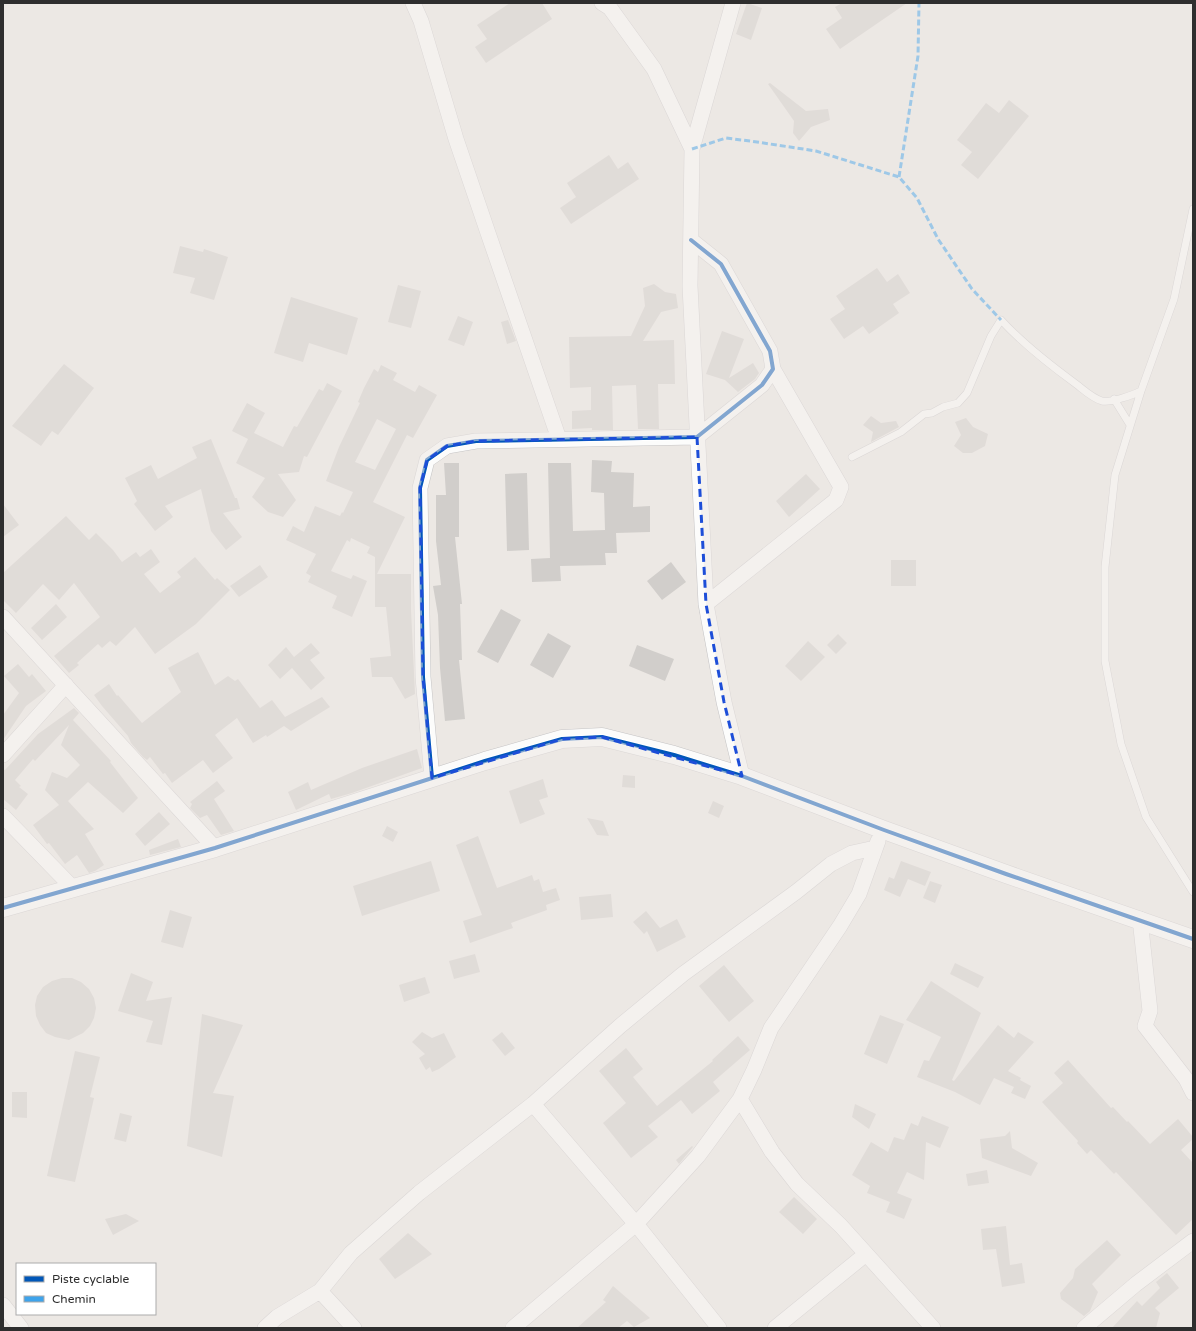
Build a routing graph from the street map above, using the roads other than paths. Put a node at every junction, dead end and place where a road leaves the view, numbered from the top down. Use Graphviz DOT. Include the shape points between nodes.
graph roads {
  1 [pos="413,3"];
  2 [pos="602,3"];
  3 [pos="733,3"];
  4 [pos="692,149"];
  5 [pos="1193,209"];
  6 [pos="691,240"];
  7 [pos="773,368"];
  8 [pos="1141,391"];
  9 [pos="1114,399"];
  10 [pos="1130,425"];
  11 [pos="697,436"];
  12 [pos="559,439"];
  13 [pos="852,457"];
  14 [pos="706,604"];
  15 [pos="3,617"];
  16 [pos="66,685"];
  17 [pos="3,755"];
  18 [pos="742,776"];
  19 [pos="432,778"];
  20 [pos="3,816"];
  21 [pos="884,830"];
  22 [pos="216,848"];
  23 [pos="875,848"];
  24 [pos="73,888"];
  25 [pos="1193,892"];
  26 [pos="3,908"];
  27 [pos="1140,919"];
  28 [pos="1193,939"];
  29 [pos="1193,1093"];
  30 [pos="740,1099"];
  31 [pos="532,1104"];
  32 [pos="636,1224"];
  33 [pos="1193,1241"];
  34 [pos="866,1254"];
  35 [pos="320,1291"];
  36 [pos="3,1305"];
  37 [pos="21,1328"];
  38 [pos="264,1328"];
  39 [pos="354,1328"];
  40 [pos="513,1328"];
  41 [pos="719,1328"];
  42 [pos="775,1328"];
  43 [pos="933,1328"];
  44 [pos="1084,1328"];
  1 -- 12 [label="street" via="421,21 485,226"];
  2 -- 4 [label="street" via="610,8 654,68"];
  3 -- 4 [label="street"];
  4 -- 6 [label="street"];
  5 -- 8 [label="lane" via="1174,299"];
  6 -- 7 [label="street" via="721,264 770,351"];
  6 -- 11 [label="street" via="690,286"];
  7 -- 11 [label="street" via="762,385"];
  7 -- 14 [label="street" via="841,487 836,500"];
  8 -- 9 [label="lane" via="1128,397"];
  8 -- 10 [label="lane"];
  9 -- 10 [label="lane"];
  9 -- 13 [label="lane" via="1103,401 1090,395 1013,334 1001,320 991,336 967,394 958,403 924,414 901,432"];
  10 -- 25 [label="lane" via="1115,475 1104,567 1105,661 1121,744 1146,817"];
  11 -- 12 [label="street"];
  11 -- 14 [label="street"];
  12 -- 19 [label="street" via="476,441 447,446 428,460 420,496 423,677"];
  14 -- 18 [label="street" via="724,702"];
  15 -- 16 [label="street"];
  16 -- 17 [label="street"];
  16 -- 22 [label="street"];
  18 -- 19 [label="street" via="602,737 562,739"];
  18 -- 21 [label="street"];
  19 -- 22 [label="street"];
  20 -- 24 [label="street"];
  21 -- 23 [label="street"];
  21 -- 27 [label="street"];
  22 -- 24 [label="street"];
  23 -- 30 [label="street" via="858,894 840,926 771,1028"];
  23 -- 31 [label="street" via="852,853 830,864 796,892 683,974"];
  24 -- 26 [label="street"];
  27 -- 28 [label="street"];
  27 -- 29 [label="street" via="1150,1011 1145,1026 1186,1079"];
  30 -- 32 [label="street" via="698,1156"];
  30 -- 34 [label="street" via="772,1152 797,1184"];
  31 -- 32 [label="street"];
  31 -- 35 [label="street" via="396,1213 352,1253"];
  32 -- 40 [label="street"];
  32 -- 41 [label="street"];
  33 -- 44 [label="street"];
  34 -- 42 [label="street"];
  34 -- 43 [label="street"];
  35 -- 38 [label="street" via="277,1317"];
  35 -- 39 [label="street"];
  36 -- 37 [label="street"];
}
